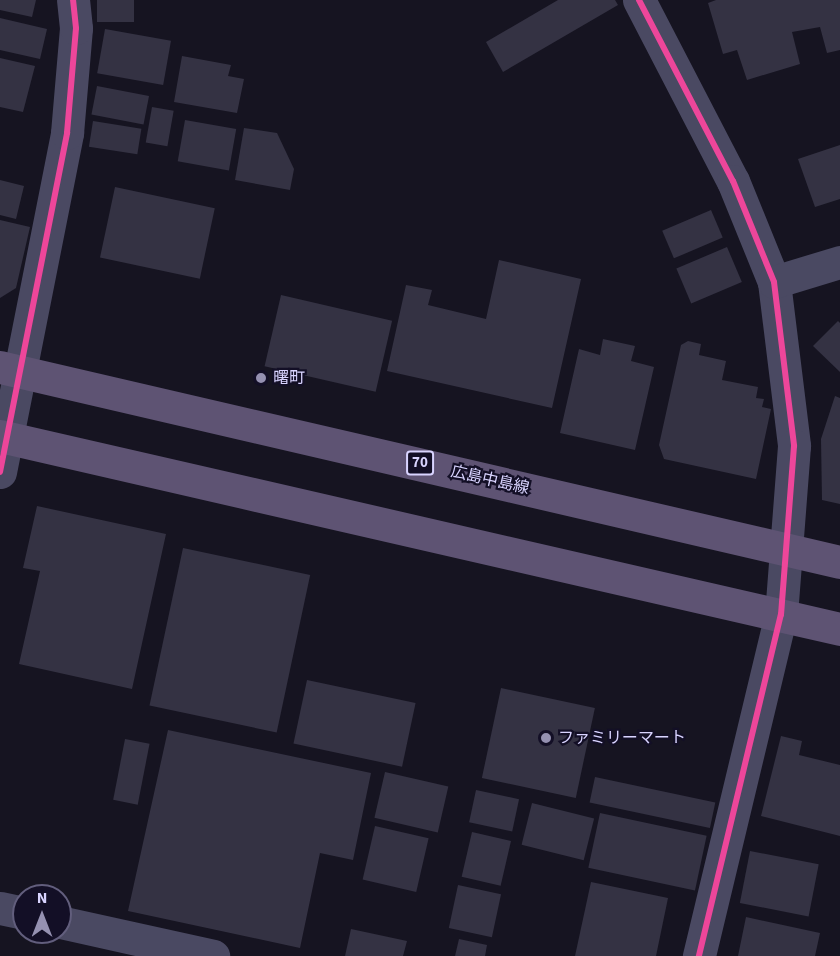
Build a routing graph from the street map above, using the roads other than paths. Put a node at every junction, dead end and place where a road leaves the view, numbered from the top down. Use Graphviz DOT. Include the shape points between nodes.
graph roads {
  1 [pos="73,0"];
  2 [pos="651,4"];
  3 [pos="840,262"];
  4 [pos="774,282"];
  5 [pos="9,369"];
  6 [pos="4,437"];
  7 [pos="0,472"];
  8 [pos="785,548"];
  9 [pos="840,562"];
  10 [pos="781,614"];
  11 [pos="840,629"];
  12 [pos="72,924"];
  13 [pos="213,956"];
  14 [pos="699,956"];
  1 -- 5 [label="street" via="76,28 67,134"];
  2 -- 4 [label="street" via="733,181"];
  3 -- 4 [label="street"];
  4 -- 8 [label="street" via="794,446"];
  5 -- 6 [label="street"];
  5 -- 8 [label="main road, 広島中島線 / 70"];
  6 -- 7 [label="street"];
  6 -- 10 [label="main road"];
  8 -- 9 [label="main road, 広島中島線 / 70"];
  8 -- 10 [label="street"];
  10 -- 11 [label="main road"];
  10 -- 14 [label="street"];
  12 -- 13 [label="street"];
}
